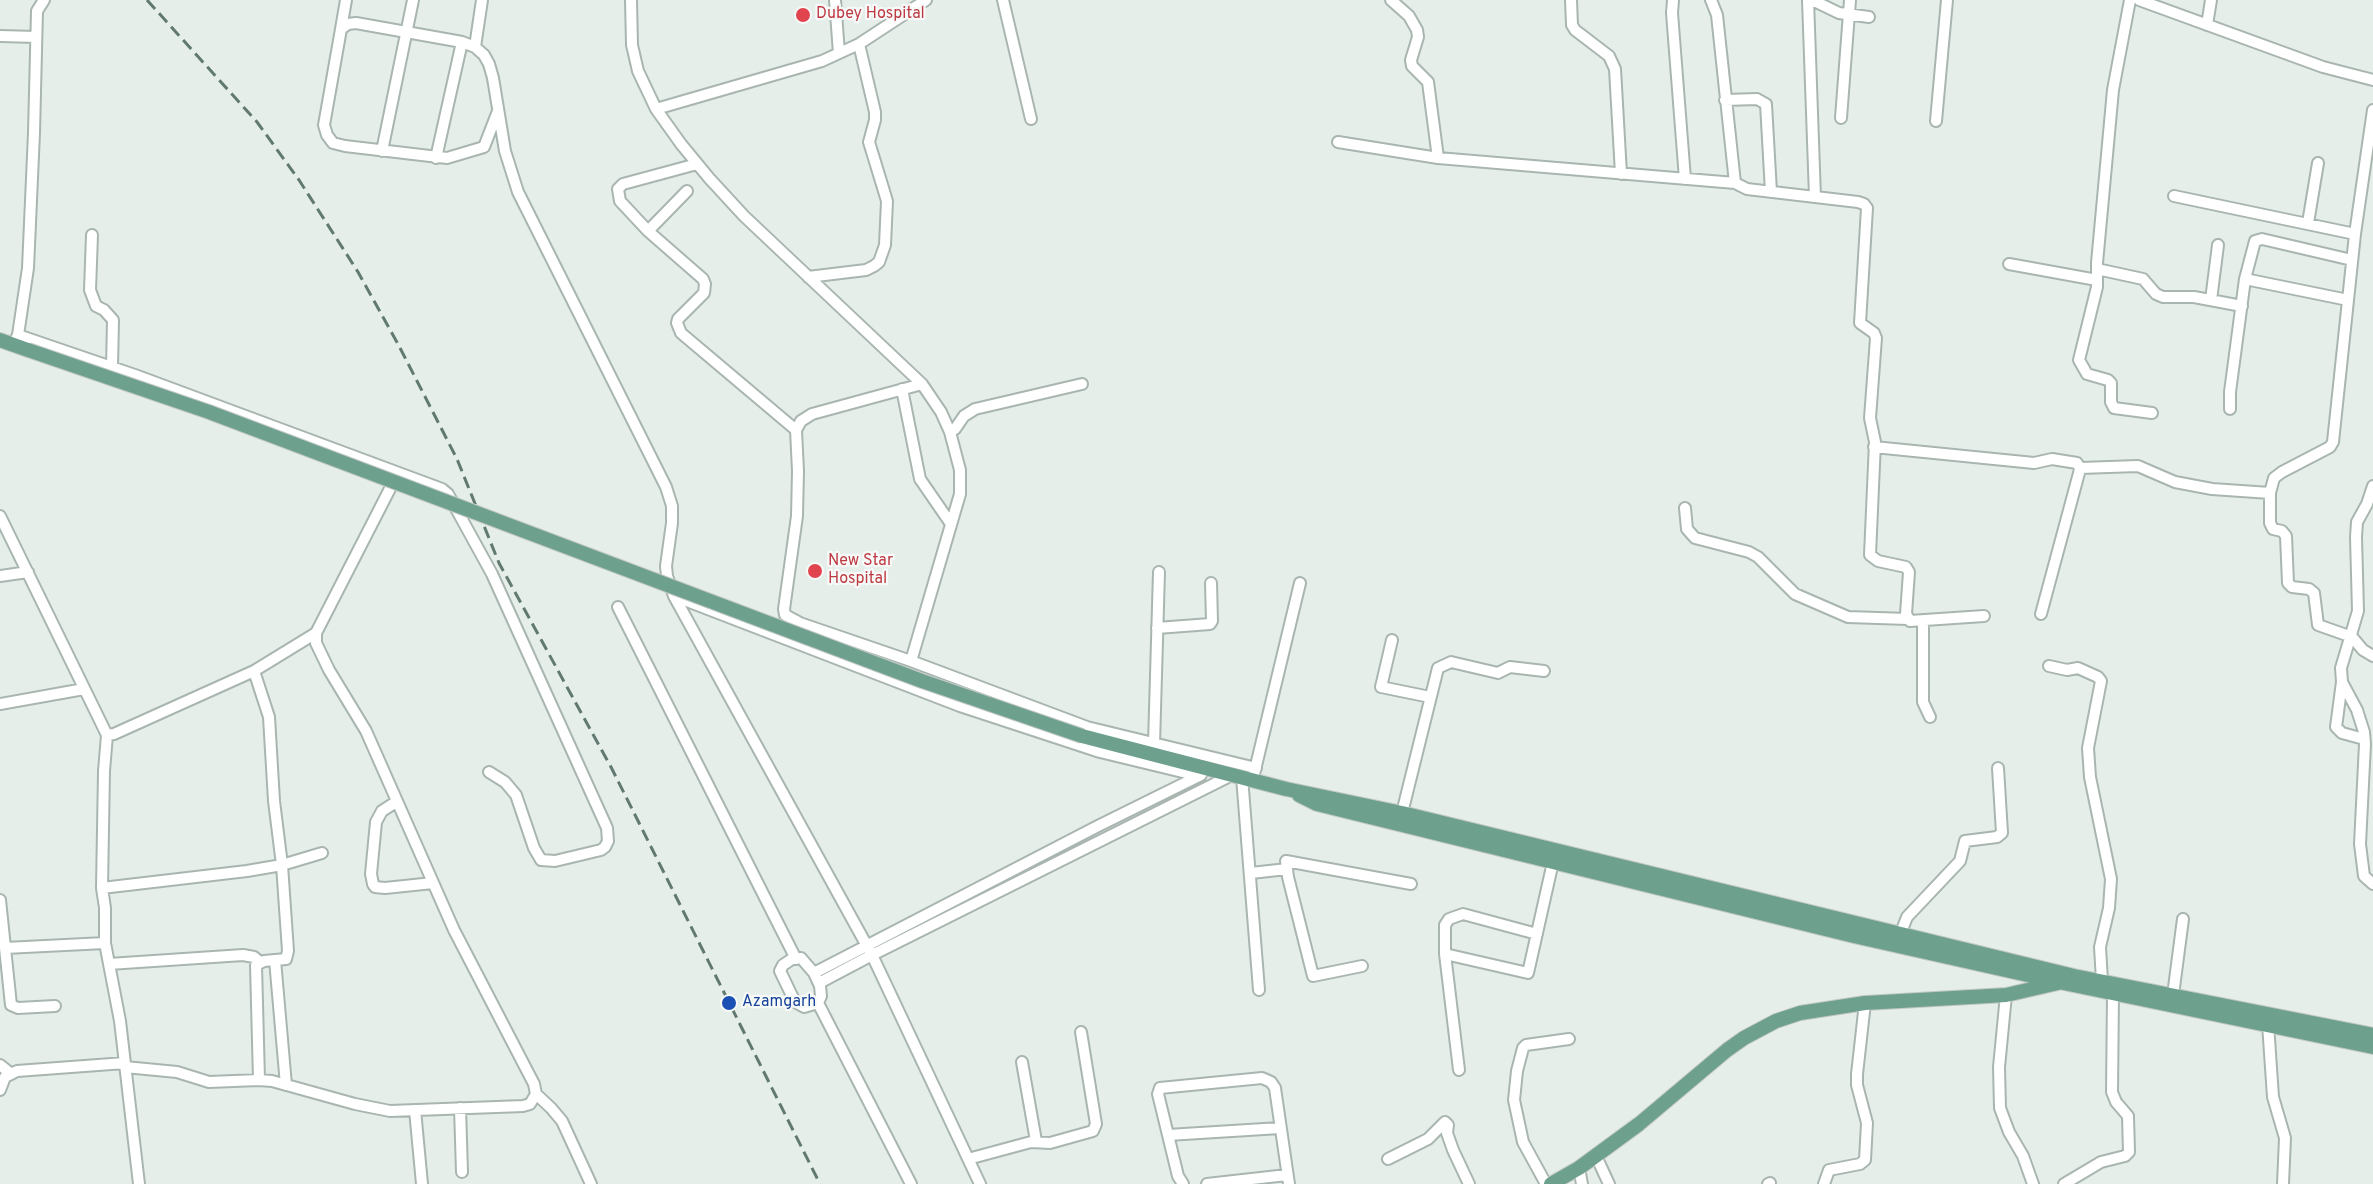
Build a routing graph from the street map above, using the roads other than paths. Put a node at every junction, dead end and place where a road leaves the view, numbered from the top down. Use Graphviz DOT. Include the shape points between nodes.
graph roads {
  1 [pos="346,0"];
  2 [pos="413,0"];
  3 [pos="482,0"];
  4 [pos="631,0"];
  5 [pos="835,0"];
  6 [pos="926,0"];
  7 [pos="1003,0"];
  8 [pos="1391,0"];
  9 [pos="1571,0"];
  10 [pos="1673,0"];
  11 [pos="1711,0"];
  12 [pos="1810,0"];
  13 [pos="1850,0"];
  14 [pos="1947,0"];
  15 [pos="2130,0"];
  16 [pos="2139,0"];
  17 [pos="2211,0"];
  18 [pos="41,1"];
  19 [pos="1848,16"];
  20 [pos="1869,17"];
  21 [pos="2207,25"];
  22 [pos="341,29"];
  23 [pos="408,31"];
  24 [pos="0,36"];
  25 [pos="36,37"];
  26 [pos="462,42"];
  27 [pos="859,44"];
  28 [pos="475,47"];
  29 [pos="839,53"];
  30 [pos="2373,80"];
  31 [pos="1725,100"];
  32 [pos="656,109"];
  33 [pos="2373,110"];
  34 [pos="498,111"];
  35 [pos="1030,118"];
  36 [pos="1841,118"];
  37 [pos="1936,121"];
  38 [pos="2372,132"];
  39 [pos="1338,142"];
  40 [pos="382,151"];
  41 [pos="436,158"];
  42 [pos="1438,158"];
  43 [pos="2318,163"];
  44 [pos="697,164"];
  45 [pos="1621,174"];
  46 [pos="1685,179"];
  47 [pos="1735,183"];
  48 [pos="687,191"];
  49 [pos="1771,192"];
  50 [pos="2174,196"];
  51 [pos="1815,197"];
  52 [pos="2308,223"];
  53 [pos="648,231"];
  54 [pos="2355,234"];
  55 [pos="92,235"];
  56 [pos="2218,244"];
  57 [pos="2352,260"];
  58 [pos="2009,264"];
  59 [pos="2097,274"];
  60 [pos="808,277"];
  61 [pos="2245,279"];
  62 [pos="2211,300"];
  63 [pos="2348,300"];
  64 [pos="2242,306"];
  65 [pos="10,340"];
  66 [pos="112,367"];
  67 [pos="922,384"];
  68 [pos="1082,384"];
  69 [pos="902,389"];
  70 [pos="2230,410"];
  71 [pos="2152,413"];
  72 [pos="796,430"];
  73 [pos="950,432"];
  74 [pos="1874,447"];
  75 [pos="2080,468"];
  76 [pos="398,473"];
  77 [pos="2373,486"];
  78 [pos="2270,494"];
  79 [pos="1685,508"];
  80 [pos="0,516"];
  81 [pos="951,525"];
  82 [pos="28,572"];
  83 [pos="1159,572"];
  84 [pos="0,576"];
  85 [pos="1211,583"];
  86 [pos="1299,584"];
  87 [pos="674,596"];
  88 [pos="618,607"];
  89 [pos="2041,614"];
  90 [pos="1984,616"];
  91 [pos="1908,619"];
  92 [pos="1923,621"];
  93 [pos="1157,628"];
  94 [pos="316,633"];
  95 [pos="2352,637"];
  96 [pos="1392,640"];
  97 [pos="2373,656"];
  98 [pos="911,661"];
  99 [pos="2049,666"];
  100 [pos="254,671"];
  101 [pos="1544,671"];
  102 [pos="2342,682"];
  103 [pos="84,688"];
  104 [pos="1430,698"];
  105 [pos="0,704"];
  106 [pos="1930,717"];
  107 [pos="107,735"];
  108 [pos="2364,739"];
  109 [pos="1154,744"];
  110 [pos="1998,768"];
  111 [pos="489,772"];
  112 [pos="1205,773"];
  113 [pos="1245,775"];
  114 [pos="1286,789"];
  115 [pos="396,802"];
  116 [pos="1402,813"];
  117 [pos="322,853"];
  118 [pos="1553,862"];
  119 [pos="282,865"];
  120 [pos="1287,869"];
  121 [pos="1251,873"];
  122 [pos="433,883"];
  123 [pos="1411,884"];
  124 [pos="2373,884"];
  125 [pos="102,888"];
  126 [pos="0,900"];
  127 [pos="2182,919"];
  128 [pos="1537,934"];
  129 [pos="1898,940"];
  130 [pos="105,942"];
  131 [pos="5,948"];
  132 [pos="869,950"];
  133 [pos="1445,954"];
  134 [pos="796,958"];
  135 [pos="275,960"];
  136 [pos="260,962"];
  137 [pos="109,964"];
  138 [pos="1362,966"];
  139 [pos="814,973"];
  140 [pos="2074,976"];
  141 [pos="2102,981"];
  142 [pos="2059,982"];
  143 [pos="819,983"];
  144 [pos="1259,990"];
  145 [pos="5,994"];
  146 [pos="2113,994"];
  147 [pos="2006,995"];
  148 [pos="2173,995"];
  149 [pos="818,1003"];
  150 [pos="1865,1003"];
  151 [pos="55,1006"];
  152 [pos="2268,1024"];
  153 [pos="1081,1032"];
  154 [pos="2373,1035"];
  155 [pos="1569,1039"];
  156 [pos="2373,1047"];
  157 [pos="1022,1062"];
  158 [pos="0,1065"];
  159 [pos="125,1065"];
  160 [pos="1459,1070"];
  161 [pos="10,1074"];
  162 [pos="259,1080"];
  163 [pos="286,1085"];
  164 [pos="0,1090"];
  165 [pos="536,1095"];
  166 [pos="460,1108"];
  167 [pos="415,1110"];
  168 [pos="1280,1128"];
  169 [pos="1168,1134"];
  170 [pos="1036,1141"];
  171 [pos="1596,1156"];
  172 [pos="968,1159"];
  173 [pos="1388,1159"];
  174 [pos="1578,1168"];
  175 [pos="462,1172"];
  176 [pos="1288,1180"];
  177 [pos="139,1184"];
  178 [pos="422,1184"];
  179 [pos="591,1184"];
  180 [pos="911,1184"];
  181 [pos="980,1184"];
  182 [pos="1183,1184"];
  183 [pos="1207,1184"];
  184 [pos="1469,1184"];
  185 [pos="1546,1184"];
  186 [pos="1551,1184"];
  187 [pos="1582,1184"];
  188 [pos="1609,1184"];
  189 [pos="1824,1184"];
  190 [pos="2033,1184"];
  191 [pos="2064,1184"];
  192 [pos="2283,1184"];
  1 -- 22 [label="street"];
  2 -- 23 [label="street"];
  3 -- 28 [label="street"];
  4 -- 32 [label="street" via="632,45 638,71"];
  5 -- 29 [label="street"];
  6 -- 27 [label="street"];
  7 -- 35 [label="street"];
  8 -- 42 [label="street" via="1418,30 1411,60 1428,82"];
  9 -- 45 [label="street" via="1575,30 1609,56 1615,69"];
  10 -- 46 [label="street"];
  11 -- 31 [label="street" via="1717,15"];
  12 -- 19 [label="street"];
  12 -- 51 [label="street"];
  13 -- 19 [label="street"];
  14 -- 37 [label="street"];
  15 -- 59 [label="street" via="2114,90"];
  16 -- 21 [label="street"];
  17 -- 21 [label="street"];
  18 -- 25 [label="street"];
  19 -- 20 [label="street"];
  19 -- 36 [label="street"];
  21 -- 30 [label="street" via="2323,67"];
  22 -- 23 [label="street" via="356,23"];
  22 -- 40 [label="street" via="324,125 327,135 345,146"];
  23 -- 26 [label="street"];
  23 -- 40 [label="street"];
  24 -- 25 [label="street"];
  25 -- 65 [label="street" via="28,268"];
  26 -- 28 [label="street"];
  26 -- 41 [label="street"];
  27 -- 29 [label="street"];
  27 -- 60 [label="street" via="875,112 869,142 887,201 885,245 879,262 866,270"];
  28 -- 34 [label="street" via="489,64"];
  29 -- 32 [label="street"];
  31 -- 47 [label="street"];
  31 -- 49 [label="street" via="1757,99 1766,104"];
  32 -- 44 [label="street"];
  33 -- 38 [label="street"];
  34 -- 41 [label="street" via="484,147"];
  34 -- 87 [label="street" via="506,158 518,192 666,487 672,506 666,566"];
  38 -- 54 [label="street"];
  39 -- 42 [label="street"];
  40 -- 41 [label="street"];
  42 -- 45 [label="street"];
  43 -- 52 [label="street"];
  44 -- 53 [label="street" via="623,184 618,189 624,208"];
  44 -- 60 [label="street"];
  45 -- 46 [label="street"];
  46 -- 47 [label="street"];
  47 -- 49 [label="street"];
  48 -- 53 [label="street"];
  49 -- 51 [label="street"];
  50 -- 52 [label="street"];
  51 -- 74 [label="street" via="1858,202 1867,208 1860,323 1876,338 1870,417"];
  52 -- 54 [label="street"];
  53 -- 72 [label="street" via="705,284 704,293 678,319 681,333"];
  54 -- 57 [label="street"];
  55 -- 66 [label="street" via="90,290 96,306 113,320"];
  56 -- 62 [label="street"];
  57 -- 61 [label="street" via="2259,239 2254,244"];
  57 -- 63 [label="street"];
  58 -- 59 [label="street"];
  59 -- 62 [label="street" via="2142,279 2163,297"];
  59 -- 71 [label="street" via="2080,365 2087,374 2109,381 2114,408"];
  60 -- 67 [label="street"];
  61 -- 63 [label="street"];
  61 -- 64 [label="street"];
  62 -- 64 [label="street"];
  63 -- 78 [label="street" via="2333,442 2277,475"];
  64 -- 70 [label="street"];
  65 -- 66 [label="street"];
  65 -- 112 [label="main road, bridge" via="28,350 209,412 922,681"];
  66 -- 76 [label="street"];
  67 -- 69 [label="street"];
  67 -- 73 [label="street"];
  68 -- 73 [label="street" via="975,409"];
  69 -- 72 [label="street" via="812,414"];
  69 -- 81 [label="street" via="920,479"];
  72 -- 98 [label="street" via="797,516 786,615"];
  73 -- 81 [label="street" via="961,482"];
  74 -- 75 [label="street" via="2034,463 2052,459 2077,463"];
  74 -- 91 [label="street" via="1870,555 1878,561 1906,567 1909,572"];
  75 -- 78 [label="street" via="2131,465 2175,482"];
  75 -- 89 [label="street"];
  76 -- 94 [label="street"];
  76 -- 111 [label="street" via="442,489 452,498 492,574 607,828 605,846 555,861 541,860 516,795"];
  77 -- 95 [label="street" via="2357,522 2358,611"];
  78 -- 95 [label="street" via="2270,526 2286,536 2288,583 2314,593 2318,625"];
  79 -- 91 [label="street" via="1687,529 1695,538 1758,557 1795,594 1848,617"];
  80 -- 82 [label="street"];
  81 -- 98 [label="street"];
  82 -- 84 [label="street"];
  82 -- 103 [label="street"];
  83 -- 93 [label="street"];
  85 -- 93 [label="street" via="1210,624"];
  86 -- 113 [label="street"];
  87 -- 112 [label="street" via="960,706 1100,752"];
  87 -- 132 [label="street"];
  88 -- 134 [label="street"];
  90 -- 92 [label="street"];
  91 -- 92 [label="street"];
  92 -- 106 [label="street" via="1923,702"];
  93 -- 109 [label="street"];
  94 -- 100 [label="street"];
  94 -- 115 [label="street" via="322,656 366,731"];
  95 -- 97 [label="street"];
  95 -- 102 [label="street" via="2342,663"];
  96 -- 104 [label="street" via="1381,687"];
  98 -- 109 [label="street" via="1088,727"];
  99 -- 141 [label="street" via="2078,668 2101,681 2088,748 2111,879 2100,947"];
  100 -- 107 [label="street"];
  100 -- 119 [label="street" via="269,717"];
  101 -- 104 [label="street" via="1510,667 1498,673 1446,663 1438,668"];
  102 -- 108 [label="street" via="2357,710"];
  102 -- 108 [label="street" via="2336,727 2342,733"];
  103 -- 105 [label="street"];
  103 -- 107 [label="street"];
  104 -- 116 [label="street"];
  107 -- 125 [label="street"];
  108 -- 124 [label="street" via="2360,844 2364,876"];
  109 -- 113 [label="street"];
  110 -- 129 [label="street" via="2002,833 1965,841 1960,861 1912,911"];
  112 -- 113 [label="main road"];
  112 -- 132 [label="street"];
  113 -- 114 [label="main road"];
  113 -- 121 [label="street"];
  113 -- 132 [label="street"];
  114 -- 116 [label="main road"];
  114 -- 118 [label="main road" via="1317,804"];
  115 -- 122 [label="street"];
  115 -- 122 [label="street" via="382,811 376,822 373,884 385,888"];
  116 -- 129 [label="main road"];
  117 -- 119 [label="street"];
  118 -- 128 [label="street"];
  118 -- 129 [label="main road"];
  119 -- 125 [label="street"];
  119 -- 135 [label="street" via="288,955 286,959"];
  120 -- 121 [label="street"];
  120 -- 123 [label="street" via="1286,861"];
  120 -- 138 [label="street" via="1313,976"];
  121 -- 144 [label="street"];
  122 -- 165 [label="street" via="534,1084"];
  125 -- 130 [label="street"];
  126 -- 131 [label="street"];
  127 -- 148 [label="street"];
  128 -- 133 [label="street" via="1528,973"];
  128 -- 133 [label="street" via="1459,915 1445,925"];
  129 -- 140 [label="main road"];
  129 -- 142 [label="main road"];
  130 -- 131 [label="street"];
  130 -- 137 [label="street"];
  131 -- 145 [label="street"];
  132 -- 139 [label="street"];
  132 -- 143 [label="street"];
  132 -- 172 [label="street"];
  133 -- 160 [label="street"];
  134 -- 139 [label="street" via="801,958"];
  134 -- 149 [label="street" via="783,965 780,971 784,980 795,1002 804,1007"];
  135 -- 136 [label="street"];
  135 -- 163 [label="street"];
  136 -- 137 [label="street" via="243,955"];
  136 -- 162 [label="street" via="256,968"];
  137 -- 159 [label="street"];
  139 -- 143 [label="street"];
  140 -- 141 [label="main road"];
  140 -- 142 [label="main road"];
  141 -- 148 [label="main road"];
  142 -- 146 [label="main road"];
  142 -- 147 [label="main road"];
  143 -- 149 [label="street"];
  145 -- 151 [label="street" via="11,1005 18,1008"];
  146 -- 152 [label="main road"];
  146 -- 191 [label="street" via="2112,1092 2128,1116 2129,1152 2101,1162"];
  147 -- 150 [label="main road"];
  147 -- 190 [label="street" via="1999,1067 2000,1108"];
  148 -- 154 [label="main road"];
  149 -- 180 [label="street"];
  150 -- 171 [label="main road" via="1800,1013 1761,1028 1727,1050"];
  150 -- 189 [label="street" via="1857,1074 1867,1123 1865,1160 1828,1170"];
  152 -- 156 [label="main road"];
  152 -- 192 [label="street" via="2273,1097 2284,1138"];
  153 -- 170 [label="street" via="1095,1129 1059,1141"];
  155 -- 185 [label="street" via="1526,1045 1517,1071 1514,1100 1523,1142"];
  157 -- 170 [label="street"];
  158 -- 161 [label="street"];
  159 -- 161 [label="street" via="26,1069"];
  159 -- 162 [label="street" via="177,1072 209,1082"];
  159 -- 177 [label="street"];
  161 -- 164 [label="street"];
  162 -- 163 [label="street"];
  163 -- 167 [label="street" via="380,1110"];
  165 -- 166 [label="street" via="523,1106"];
  165 -- 179 [label="street" via="562,1120"];
  166 -- 167 [label="street"];
  166 -- 175 [label="street"];
  167 -- 178 [label="street"];
  168 -- 169 [label="street"];
  168 -- 169 [label="street" via="1275,1088 1262,1078 1160,1088"];
  168 -- 176 [label="street"];
  169 -- 182 [label="street"];
  170 -- 172 [label="street"];
  171 -- 174 [label="main road"];
  171 -- 188 [label="street"];
  172 -- 181 [label="street"];
  173 -- 184 [label="street" via="1428,1139 1445,1122"];
  174 -- 186 [label="main road"];
  174 -- 187 [label="street"];
  176 -- 183 [label="street"];
}
